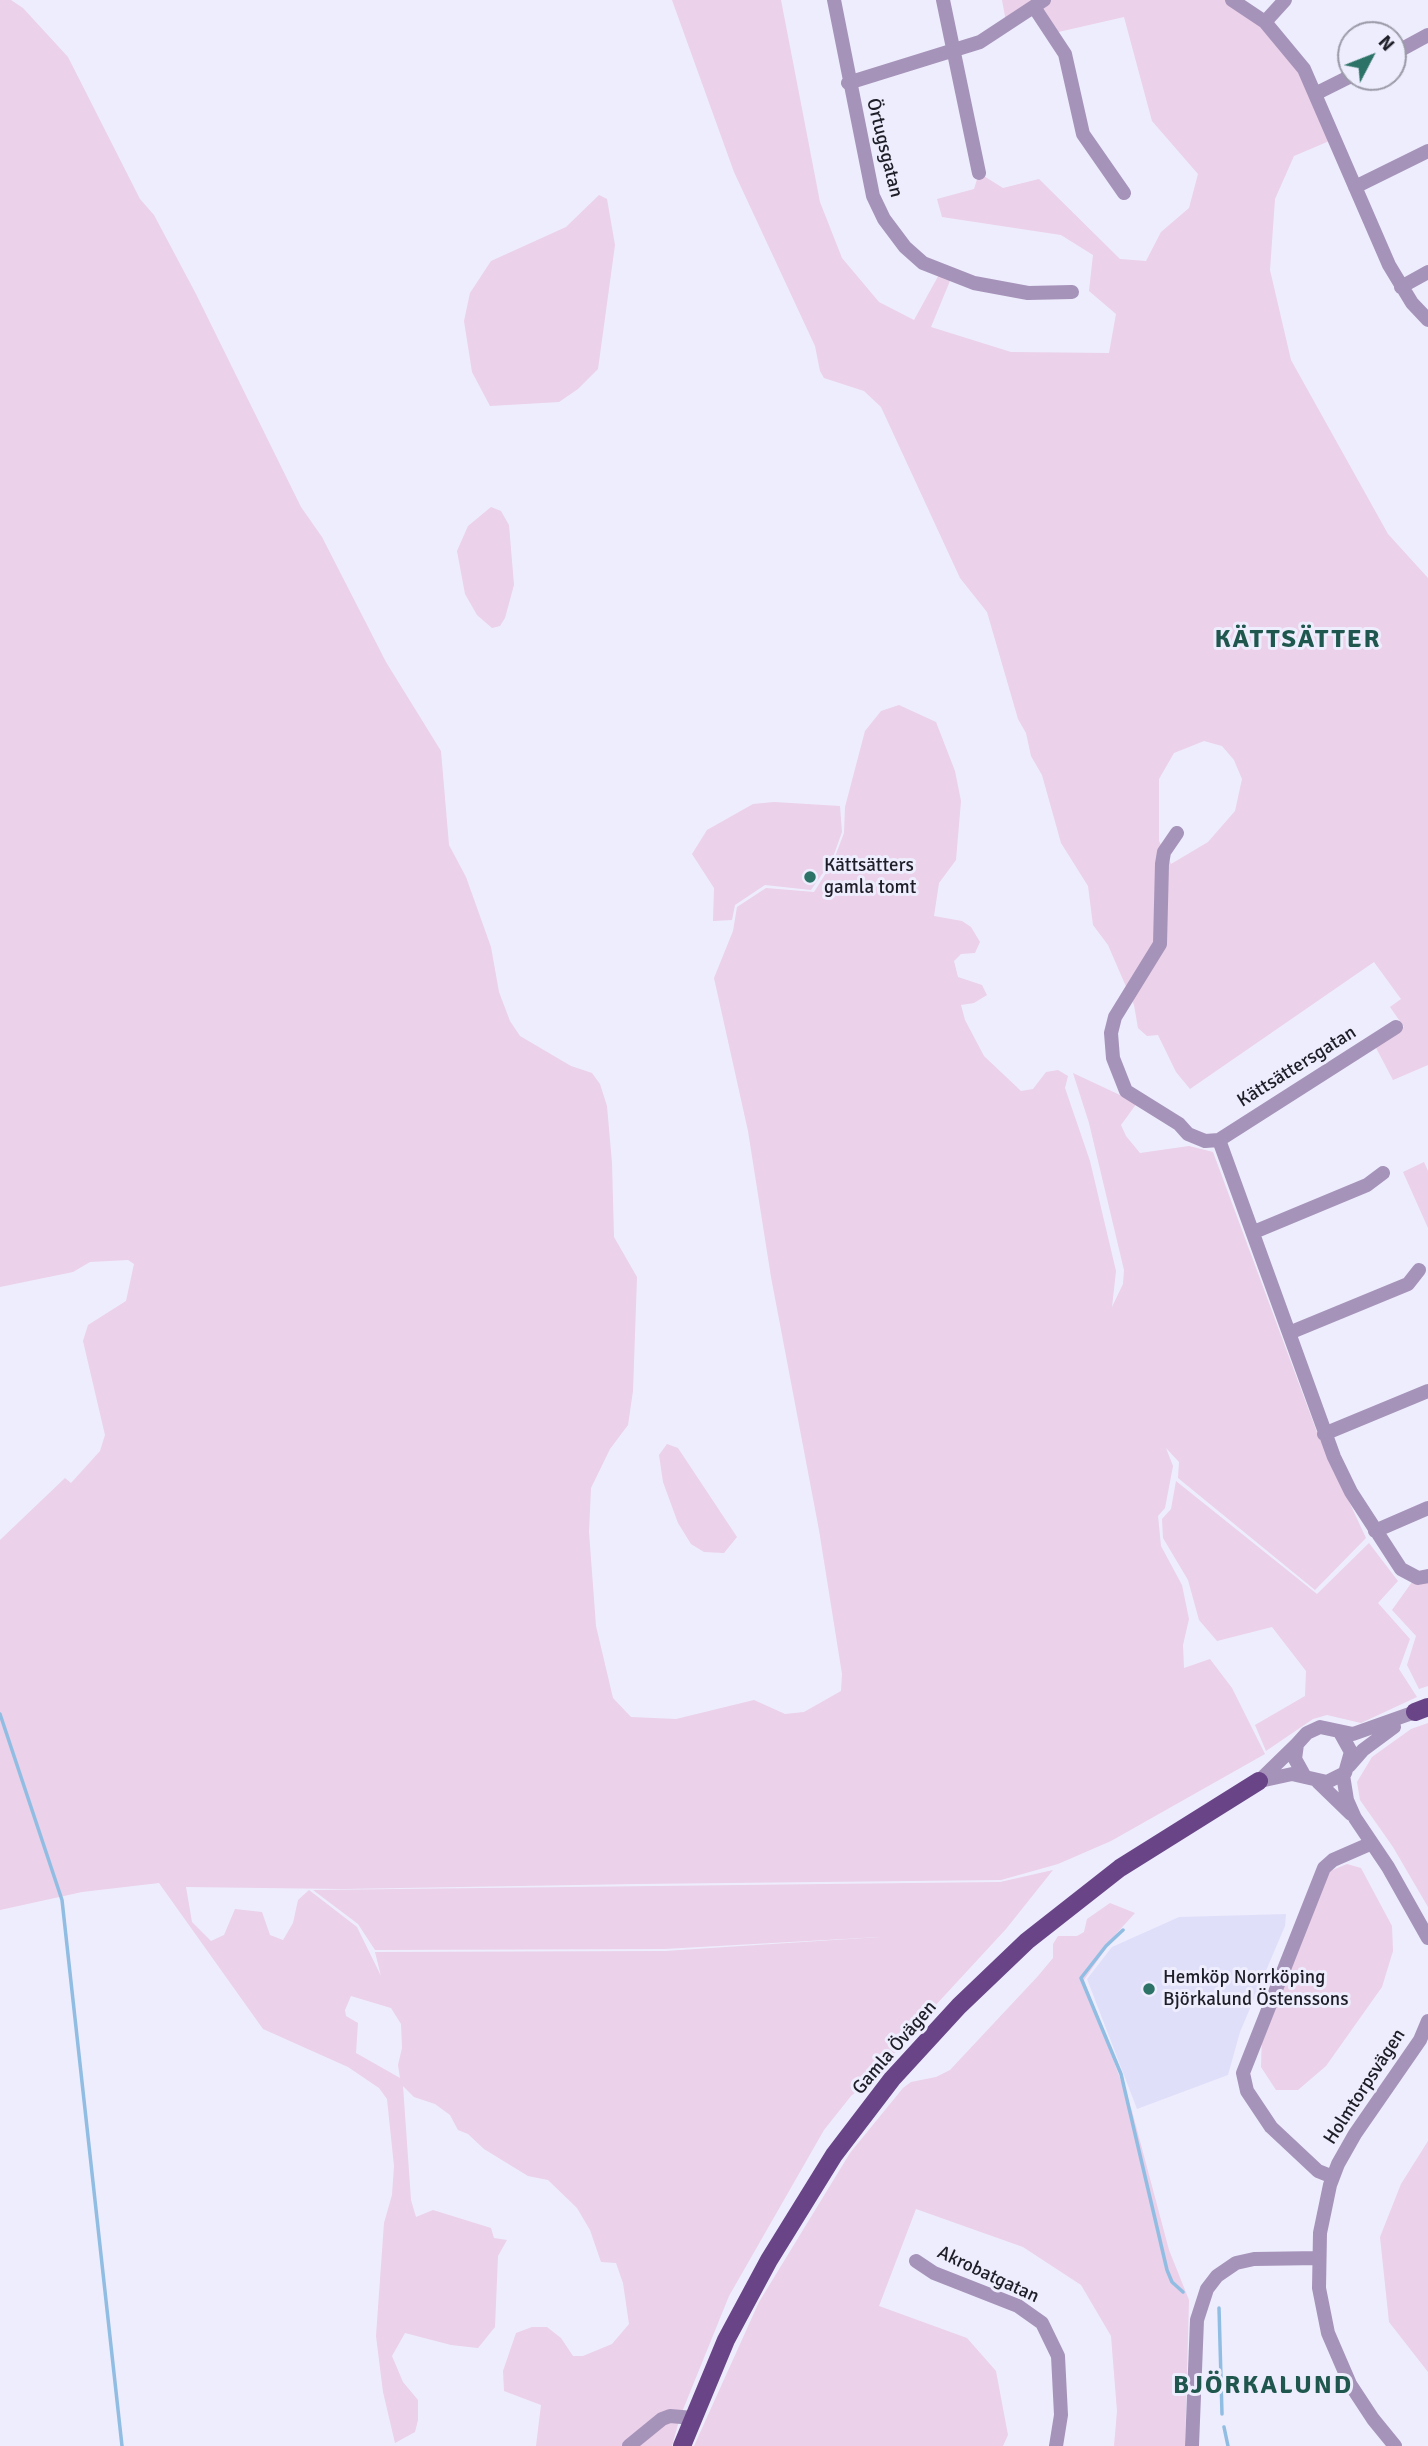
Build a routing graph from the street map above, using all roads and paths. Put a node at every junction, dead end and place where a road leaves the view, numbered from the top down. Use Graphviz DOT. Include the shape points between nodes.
graph roads {
  1 [pos="834,0"];
  2 [pos="943,0"];
  3 [pos="1232,0"];
  4 [pos="1285,0"];
  5 [pos="1039,4"];
  6 [pos="1265,22"];
  7 [pos="1428,35"];
  8 [pos="1407,46"];
  9 [pos="953,52"];
  10 [pos="849,83"];
  11 [pos="1337,83"];
  12 [pos="1317,93"];
  13 [pos="1428,152"];
  14 [pos="978,173"];
  15 [pos="1355,187"];
  16 [pos="1124,193"];
  17 [pos="1428,272"];
  18 [pos="1401,287"];
  19 [pos="1072,292"];
  20 [pos="1428,320"];
  21 [pos="1177,833"];
  22 [pos="1396,1027"];
  23 [pos="1219,1140"];
  24 [pos="1383,1173"];
  25 [pos="1254,1232"];
  26 [pos="1419,1270"];
  27 [pos="1289,1333"];
  28 [pos="1428,1391"];
  29 [pos="1324,1434"];
  30 [pos="1428,1507"];
  31 [pos="1375,1531"];
  32 [pos="1428,1576"];
  33 [pos="1422,1709"];
  34 [pos="1341,1734"];
  35 [pos="1297,1744"];
  36 [pos="1346,1771"];
  37 [pos="1312,1780"];
  38 [pos="1259,1781"];
  39 [pos="1354,1818"];
  40 [pos="1372,1843"];
  41 [pos="1428,1938"];
  42 [pos="1428,2021"];
  43 [pos="1333,2177"];
  44 [pos="1319,2258"];
  45 [pos="916,2261"];
  46 [pos="694,2418"];
  47 [pos="629,2446"];
  48 [pos="681,2446"];
  49 [pos="1056,2446"];
  50 [pos="1192,2446"];
  51 [pos="1395,2446"];
  1 -- 10 [label="street, Örtugsgatan"];
  2 -- 9 [label="street"];
  3 -- 6 [label="street"];
  4 -- 6 [label="street"];
  5 -- 9 [label="street, Örtugsgatan" via="1007,27"];
  5 -- 16 [label="street, Örtugsgatan" via="1065,54 1083,134"];
  6 -- 12 [label="street" via="1304,69"];
  7 -- 8 [label="street"];
  9 -- 10 [label="street, Örtugsgatan"];
  9 -- 14 [label="street"];
  10 -- 19 [label="street, Örtugsgatan" via="873,196 905,247 923,263 974,283 1028,293"];
  11 -- 12 [label="street"];
  12 -- 15 [label="street"];
  13 -- 15 [label="street"];
  15 -- 18 [label="street"];
  17 -- 18 [label="street"];
  18 -- 20 [label="street"];
  21 -- 23 [label="street" via="1161,864 1160,944 1115,1017 1111,1033 1116,1070 1126,1091 1188,1134 1205,1141"];
  22 -- 23 [label="street, Kättsättersgatan"];
  23 -- 25 [label="street"];
  24 -- 25 [label="street" via="1367,1185"];
  25 -- 27 [label="street"];
  26 -- 27 [label="street" via="1408,1283"];
  27 -- 29 [label="street"];
  28 -- 29 [label="street"];
  29 -- 31 [label="street"];
  30 -- 31 [label="street"];
  31 -- 32 [label="street" via="1409,1576"];
  33 -- 34 [label="street, Gamla Övägen" via="1364,1732"];
  33 -- 36 [label="street, Gamla Övägen" via="1382,1735"];
  34 -- 35 [label="street, Gamla Övägen" via="1328,1728 1313,1729"];
  34 -- 36 [label="street" via="1350,1745"];
  35 -- 37 [label="street" via="1295,1759"];
  35 -- 38 [label="street, Gamla Övägen"];
  36 -- 37 [label="street, Gamla Övägen" via="1333,1781"];
  36 -- 39 [label="street" via="1347,1800"];
  37 -- 38 [label="street, Gamla Övägen" via="1292,1774"];
  37 -- 39 [label="street"];
  38 -- 46 [label="main road, Gamla Övägen" via="1120,1868 1027,1941 892,2079 834,2155 791,2222 726,2340"];
  39 -- 40 [label="street"];
  40 -- 41 [label="street"];
  40 -- 43 [label="street" via="1324,1868 1243,2073 1247,2091 1271,2127 1318,2171"];
  42 -- 43 [label="street, Holmtorpsvägen" via="1420,2040 1355,2134"];
  43 -- 44 [label="street, Holmtorpsvägen"];
  44 -- 50 [label="street" via="1236,2263 1207,2289 1197,2320"];
  44 -- 51 [label="street, Holmtorpsvägen" via="1323,2311 1339,2361 1366,2409"];
  45 -- 49 [label="street, Akrobatgatan" via="934,2273 1018,2306 1042,2323 1058,2356 1061,2415"];
  46 -- 47 [label="street" via="662,2419"];
  46 -- 48 [label="main road, Gamla Övägen"];
}
